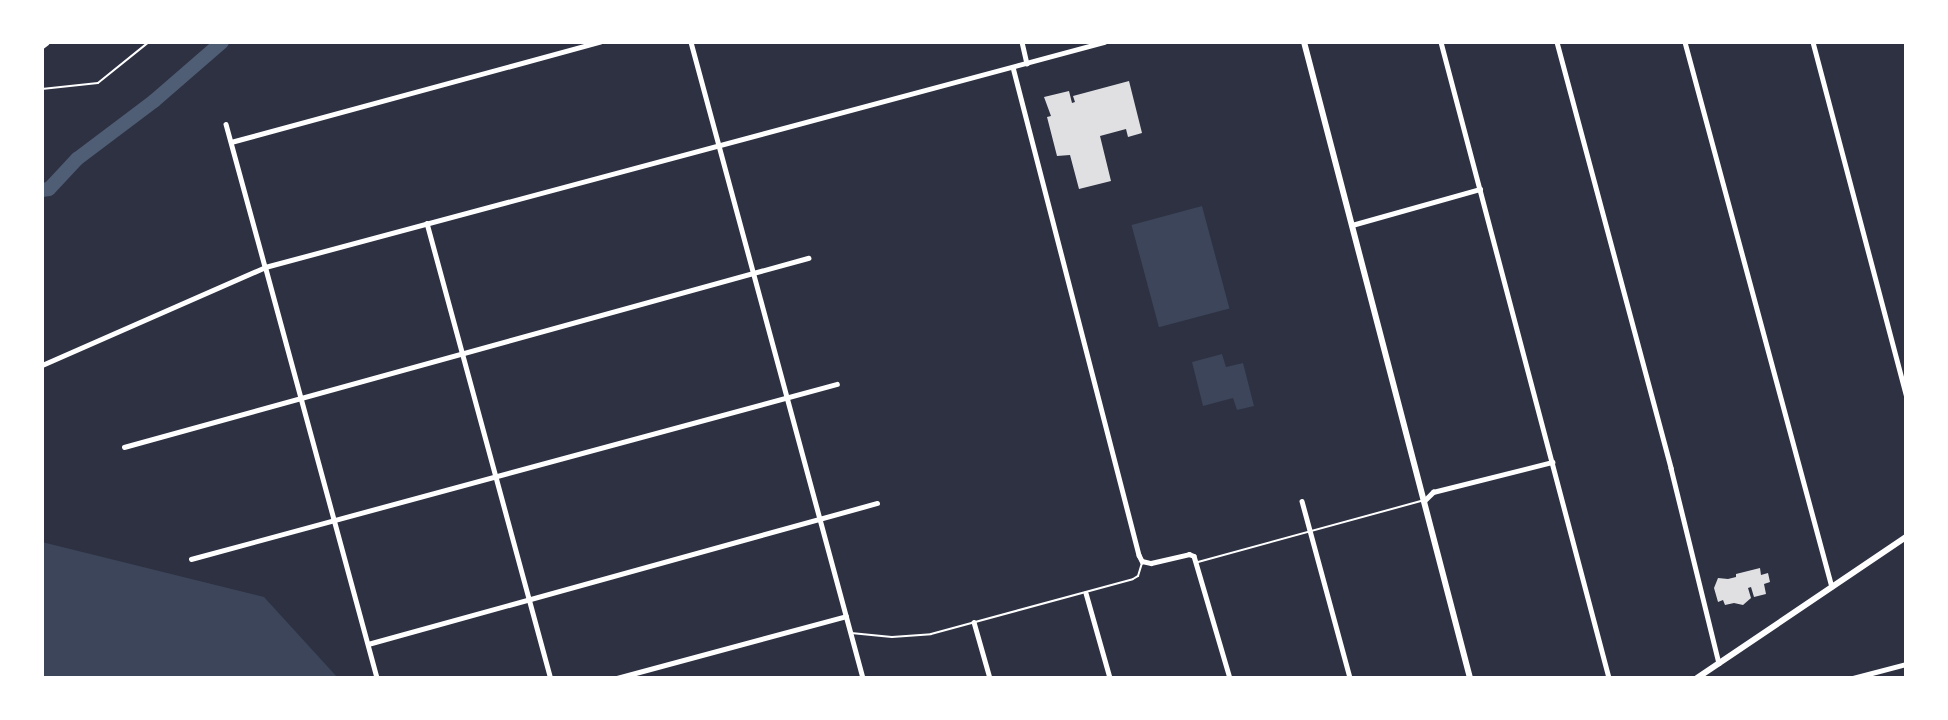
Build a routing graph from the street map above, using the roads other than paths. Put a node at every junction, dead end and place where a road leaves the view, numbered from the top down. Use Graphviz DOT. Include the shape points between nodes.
graph roads {
  1 [pos="46,42"];
  2 [pos="600,42"];
  3 [pos="691,42"];
  4 [pos="1022,42"];
  5 [pos="1104,42"];
  6 [pos="1304,42"];
  7 [pos="1441,42"];
  8 [pos="1557,42"];
  9 [pos="1686,42"];
  10 [pos="1813,42"];
  11 [pos="42,45"];
  12 [pos="1027,63"];
  13 [pos="1013,67"];
  14 [pos="226,124"];
  15 [pos="231,142"];
  16 [pos="719,145"];
  17 [pos="1480,189"];
  18 [pos="427,223"];
  19 [pos="1352,225"];
  20 [pos="808,258"];
  21 [pos="265,267"];
  22 [pos="753,273"];
  23 [pos="462,353"];
  24 [pos="42,365"];
  25 [pos="837,384"];
  26 [pos="1906,395"];
  27 [pos="787,398"];
  28 [pos="299,399"];
  29 [pos="124,447"];
  30 [pos="1552,462"];
  31 [pos="496,476"];
  32 [pos="1302,501"];
  33 [pos="1424,501"];
  34 [pos="877,502"];
  35 [pos="820,518"];
  36 [pos="334,520"];
  37 [pos="1310,530"];
  38 [pos="1906,537"];
  39 [pos="190,559"];
  40 [pos="1142,561"];
  41 [pos="1197,562"];
  42 [pos="1832,587"];
  43 [pos="1086,593"];
  44 [pos="529,599"];
  45 [pos="846,615"];
  46 [pos="974,622"];
  47 [pos="851,633"];
  48 [pos="368,644"];
  49 [pos="1719,663"];
  50 [pos="1906,664"];
  51 [pos="377,678"];
  52 [pos="551,678"];
  53 [pos="616,678"];
  54 [pos="863,678"];
  55 [pos="990,678"];
  56 [pos="1110,678"];
  57 [pos="1230,678"];
  58 [pos="1350,678"];
  59 [pos="1470,678"];
  60 [pos="1609,678"];
  61 [pos="1697,678"];
  62 [pos="1853,678"];
  1 -- 11 [label="highway"];
  2 -- 15 [label="street"];
  3 -- 16 [label="street"];
  4 -- 12 [label="street"];
  5 -- 12 [label="street"];
  6 -- 19 [label="main road"];
  7 -- 17 [label="street"];
  8 -- 49 [label="street"];
  9 -- 42 [label="street"];
  10 -- 26 [label="street"];
  12 -- 13 [label="street"];
  13 -- 16 [label="street"];
  13 -- 40 [label="street"];
  14 -- 15 [label="street"];
  15 -- 21 [label="street"];
  16 -- 18 [label="street"];
  16 -- 22 [label="street"];
  17 -- 19 [label="street"];
  17 -- 30 [label="street"];
  18 -- 21 [label="street"];
  18 -- 23 [label="street"];
  19 -- 33 [label="main road"];
  20 -- 22 [label="street"];
  21 -- 24 [label="street"];
  21 -- 28 [label="street"];
  22 -- 23 [label="street"];
  22 -- 27 [label="street"];
  23 -- 28 [label="street"];
  23 -- 31 [label="street"];
  25 -- 27 [label="street"];
  27 -- 31 [label="street"];
  27 -- 35 [label="street"];
  28 -- 29 [label="street"];
  28 -- 36 [label="street"];
  30 -- 33 [label="street" via="1433,492"];
  30 -- 60 [label="street"];
  31 -- 36 [label="street"];
  31 -- 44 [label="street"];
  32 -- 37 [label="street"];
  33 -- 37 [label="lane"];
  33 -- 59 [label="main road"];
  34 -- 35 [label="street"];
  35 -- 44 [label="street"];
  35 -- 45 [label="street"];
  36 -- 39 [label="street"];
  36 -- 48 [label="street"];
  37 -- 41 [label="lane"];
  37 -- 58 [label="street"];
  38 -- 42 [label="main road"];
  40 -- 41 [label="street" via="1151,563 1189,554"];
  40 -- 43 [label="lane" via="1133,579"];
  41 -- 57 [label="street"];
  42 -- 49 [label="main road"];
  43 -- 46 [label="lane"];
  43 -- 56 [label="street"];
  44 -- 48 [label="street"];
  44 -- 52 [label="street"];
  45 -- 47 [label="street"];
  45 -- 53 [label="street"];
  46 -- 47 [label="lane" via="917,636"];
  46 -- 55 [label="street"];
  47 -- 54 [label="street"];
  48 -- 51 [label="street"];
  49 -- 61 [label="main road"];
  50 -- 62 [label="street"];
}
